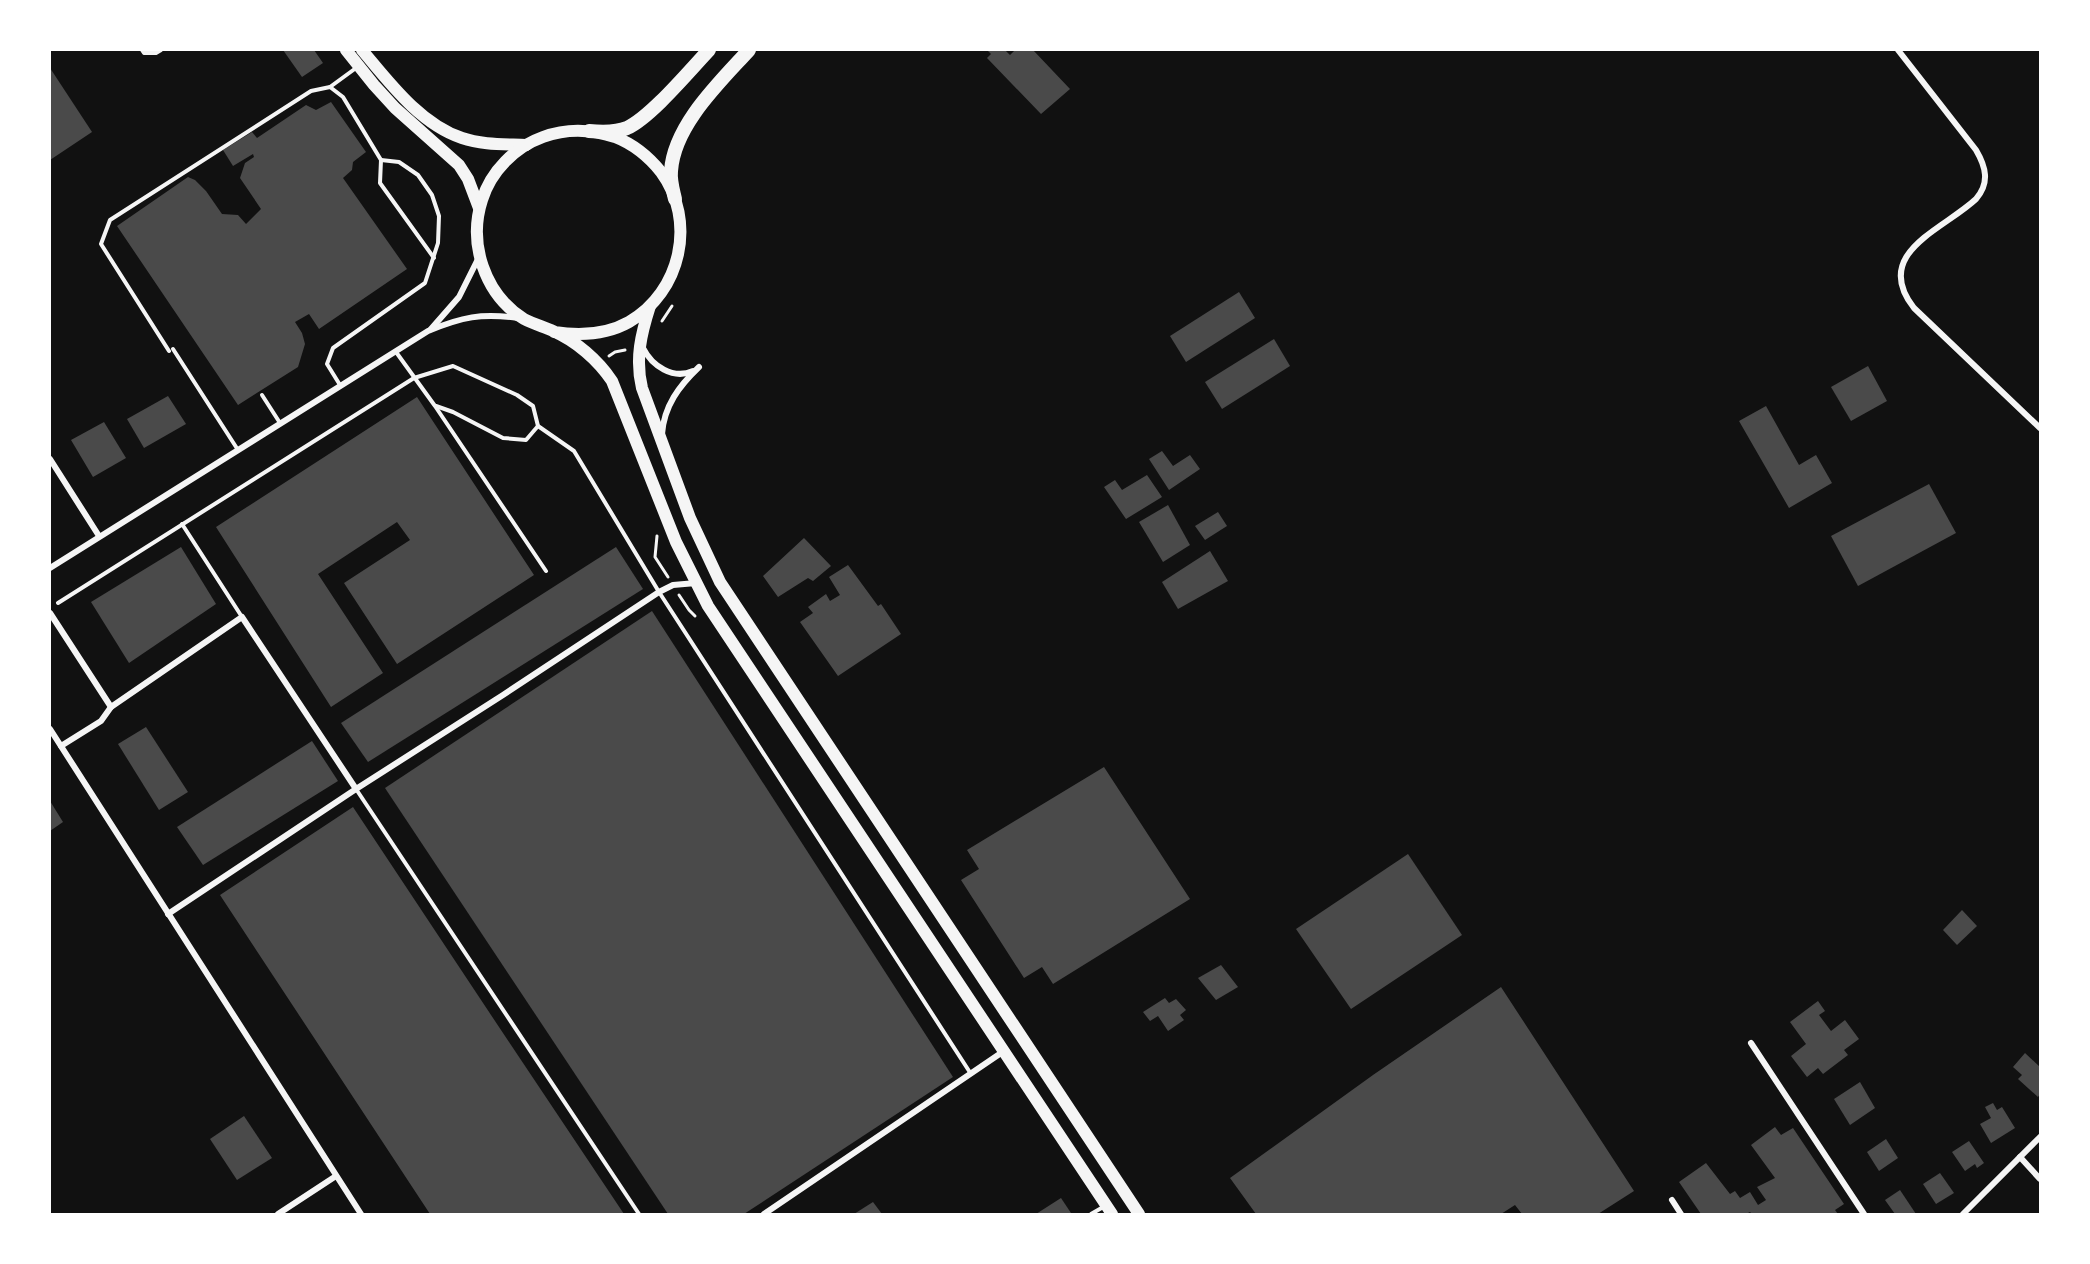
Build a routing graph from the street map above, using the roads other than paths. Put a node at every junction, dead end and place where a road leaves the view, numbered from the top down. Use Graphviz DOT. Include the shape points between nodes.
graph roads {
  1 [pos="141,50"];
  2 [pos="161,50"];
  3 [pos="346,50"];
  4 [pos="362,50"];
  5 [pos="709,50"];
  6 [pos="749,50"];
  7 [pos="1898,50"];
  8 [pos="359,66"];
  9 [pos="330,87"];
  10 [pos="589,131"];
  11 [pos="526,145"];
  12 [pos="381,160"];
  13 [pos="675,199"];
  14 [pos="479,208"];
  15 [pos="479,256"];
  16 [pos="434,258"];
  17 [pos="650,305"];
  18 [pos="524,318"];
  19 [pos="428,332"];
  20 [pos="554,332"];
  21 [pos="640,340"];
  22 [pos="395,351"];
  23 [pos="414,378"];
  24 [pos="340,385"];
  25 [pos="261,395"];
  26 [pos="435,406"];
  27 [pos="280,423"];
  28 [pos="538,426"];
  29 [pos="2040,428"];
  30 [pos="238,450"];
  31 [pos="666,455"];
  32 [pos="50,459"];
  33 [pos="182,524"];
  34 [pos="99,536"];
  35 [pos="50,568"];
  36 [pos="546,572"];
  37 [pos="696,583"];
  38 [pos="659,592"];
  39 [pos="58,603"];
  40 [pos="50,613"];
  41 [pos="242,617"];
  42 [pos="111,706"];
  43 [pos="50,729"];
  44 [pos="61,746"];
  45 [pos="356,789"];
  46 [pos="168,914"];
  47 [pos="1751,1042"];
  48 [pos="1004,1052"];
  49 [pos="971,1074"];
  50 [pos="2040,1137"];
  51 [pos="2020,1157"];
  52 [pos="336,1176"];
  53 [pos="2040,1179"];
  54 [pos="1671,1200"];
  55 [pos="1109,1210"];
  56 [pos="278,1215"];
  57 [pos="362,1215"];
  58 [pos="639,1215"];
  59 [pos="764,1215"];
  60 [pos="1091,1215"];
  61 [pos="1139,1215"];
  62 [pos="1681,1215"];
  63 [pos="1864,1215"];
  64 [pos="1963,1215"];
  1 -- 2 [label="lane"];
  3 -- 8 [label="main road"];
  4 -- 11 [label="main road" via="417,109 448,132 481,143"];
  5 -- 10 [label="highway" via="633,124 616,131"];
  6 -- 13 [label="highway" via="702,104 680,139 671,171"];
  7 -- 29 [label="street" via="1976,150 1986,180 1973,202 1907,254 1900,268 1902,289 1914,308"];
  8 -- 9 [label="lane"];
  8 -- 14 [label="main road" via="395,108 459,165"];
  9 -- 12 [label="lane" via="343,97"];
  9 -- 30 [label="lane" via="311,91 110,220 101,244"];
  10 -- 11 [label="main road" via="550,134"];
  10 -- 13 [label="main road" via="619,139 645,155 665,178"];
  11 -- 14 [label="main road" via="497,172"];
  12 -- 16 [label="lane" via="380,183"];
  12 -- 16 [label="lane" via="399,162 418,175 432,195 439,216"];
  13 -- 17 [label="main road" via="680,251 670,279"];
  14 -- 15 [label="main road"];
  15 -- 18 [label="main road" via="500,298"];
  15 -- 19 [label="street" via="459,297"];
  16 -- 24 [label="lane" via="425,283 333,348 327,364"];
  17 -- 20 [label="main road" via="628,322 600,332"];
  17 -- 21 [label="main road"];
  18 -- 19 [label="street" via="473,316"];
  18 -- 20 [label="main road"];
  19 -- 22 [label="street"];
  20 -- 37 [label="main road" via="572,342 612,381"];
  21 -- 31 [label="main road" via="638,366 642,388"];
  21 -- 31 [label="street" via="650,360 662,369 683,374 699,367 675,393 665,412 662,435"];
  22 -- 23 [label="lane"];
  22 -- 24 [label="street"];
  23 -- 26 [label="lane"];
  23 -- 28 [label="lane" via="453,366 533,406"];
  23 -- 33 [label="lane"];
  24 -- 27 [label="street"];
  25 -- 27 [label="lane"];
  26 -- 28 [label="lane" via="503,438 526,440"];
  26 -- 36 [label="lane"];
  27 -- 30 [label="street"];
  28 -- 38 [label="lane" via="574,451"];
  30 -- 34 [label="street"];
  31 -- 61 [label="main road" via="701,544 735,606"];
  32 -- 34 [label="street"];
  33 -- 39 [label="lane"];
  33 -- 41 [label="lane"];
  34 -- 35 [label="street"];
  37 -- 38 [label="street" via="673,585"];
  37 -- 48 [label="main road"];
  38 -- 45 [label="street"];
  38 -- 49 [label="lane"];
  40 -- 42 [label="street"];
  41 -- 42 [label="street"];
  41 -- 45 [label="street"];
  42 -- 44 [label="street" via="101,721"];
  43 -- 44 [label="street"];
  44 -- 46 [label="street"];
  45 -- 46 [label="street"];
  45 -- 58 [label="lane"];
  46 -- 52 [label="street"];
  47 -- 63 [label="street"];
  48 -- 49 [label="street"];
  48 -- 55 [label="main road"];
  49 -- 59 [label="street"];
  50 -- 51 [label="street"];
  51 -- 53 [label="street"];
  51 -- 64 [label="street"];
  52 -- 56 [label="street"];
  52 -- 57 [label="street"];
  54 -- 62 [label="street"];
  55 -- 60 [label="lane"];
}
